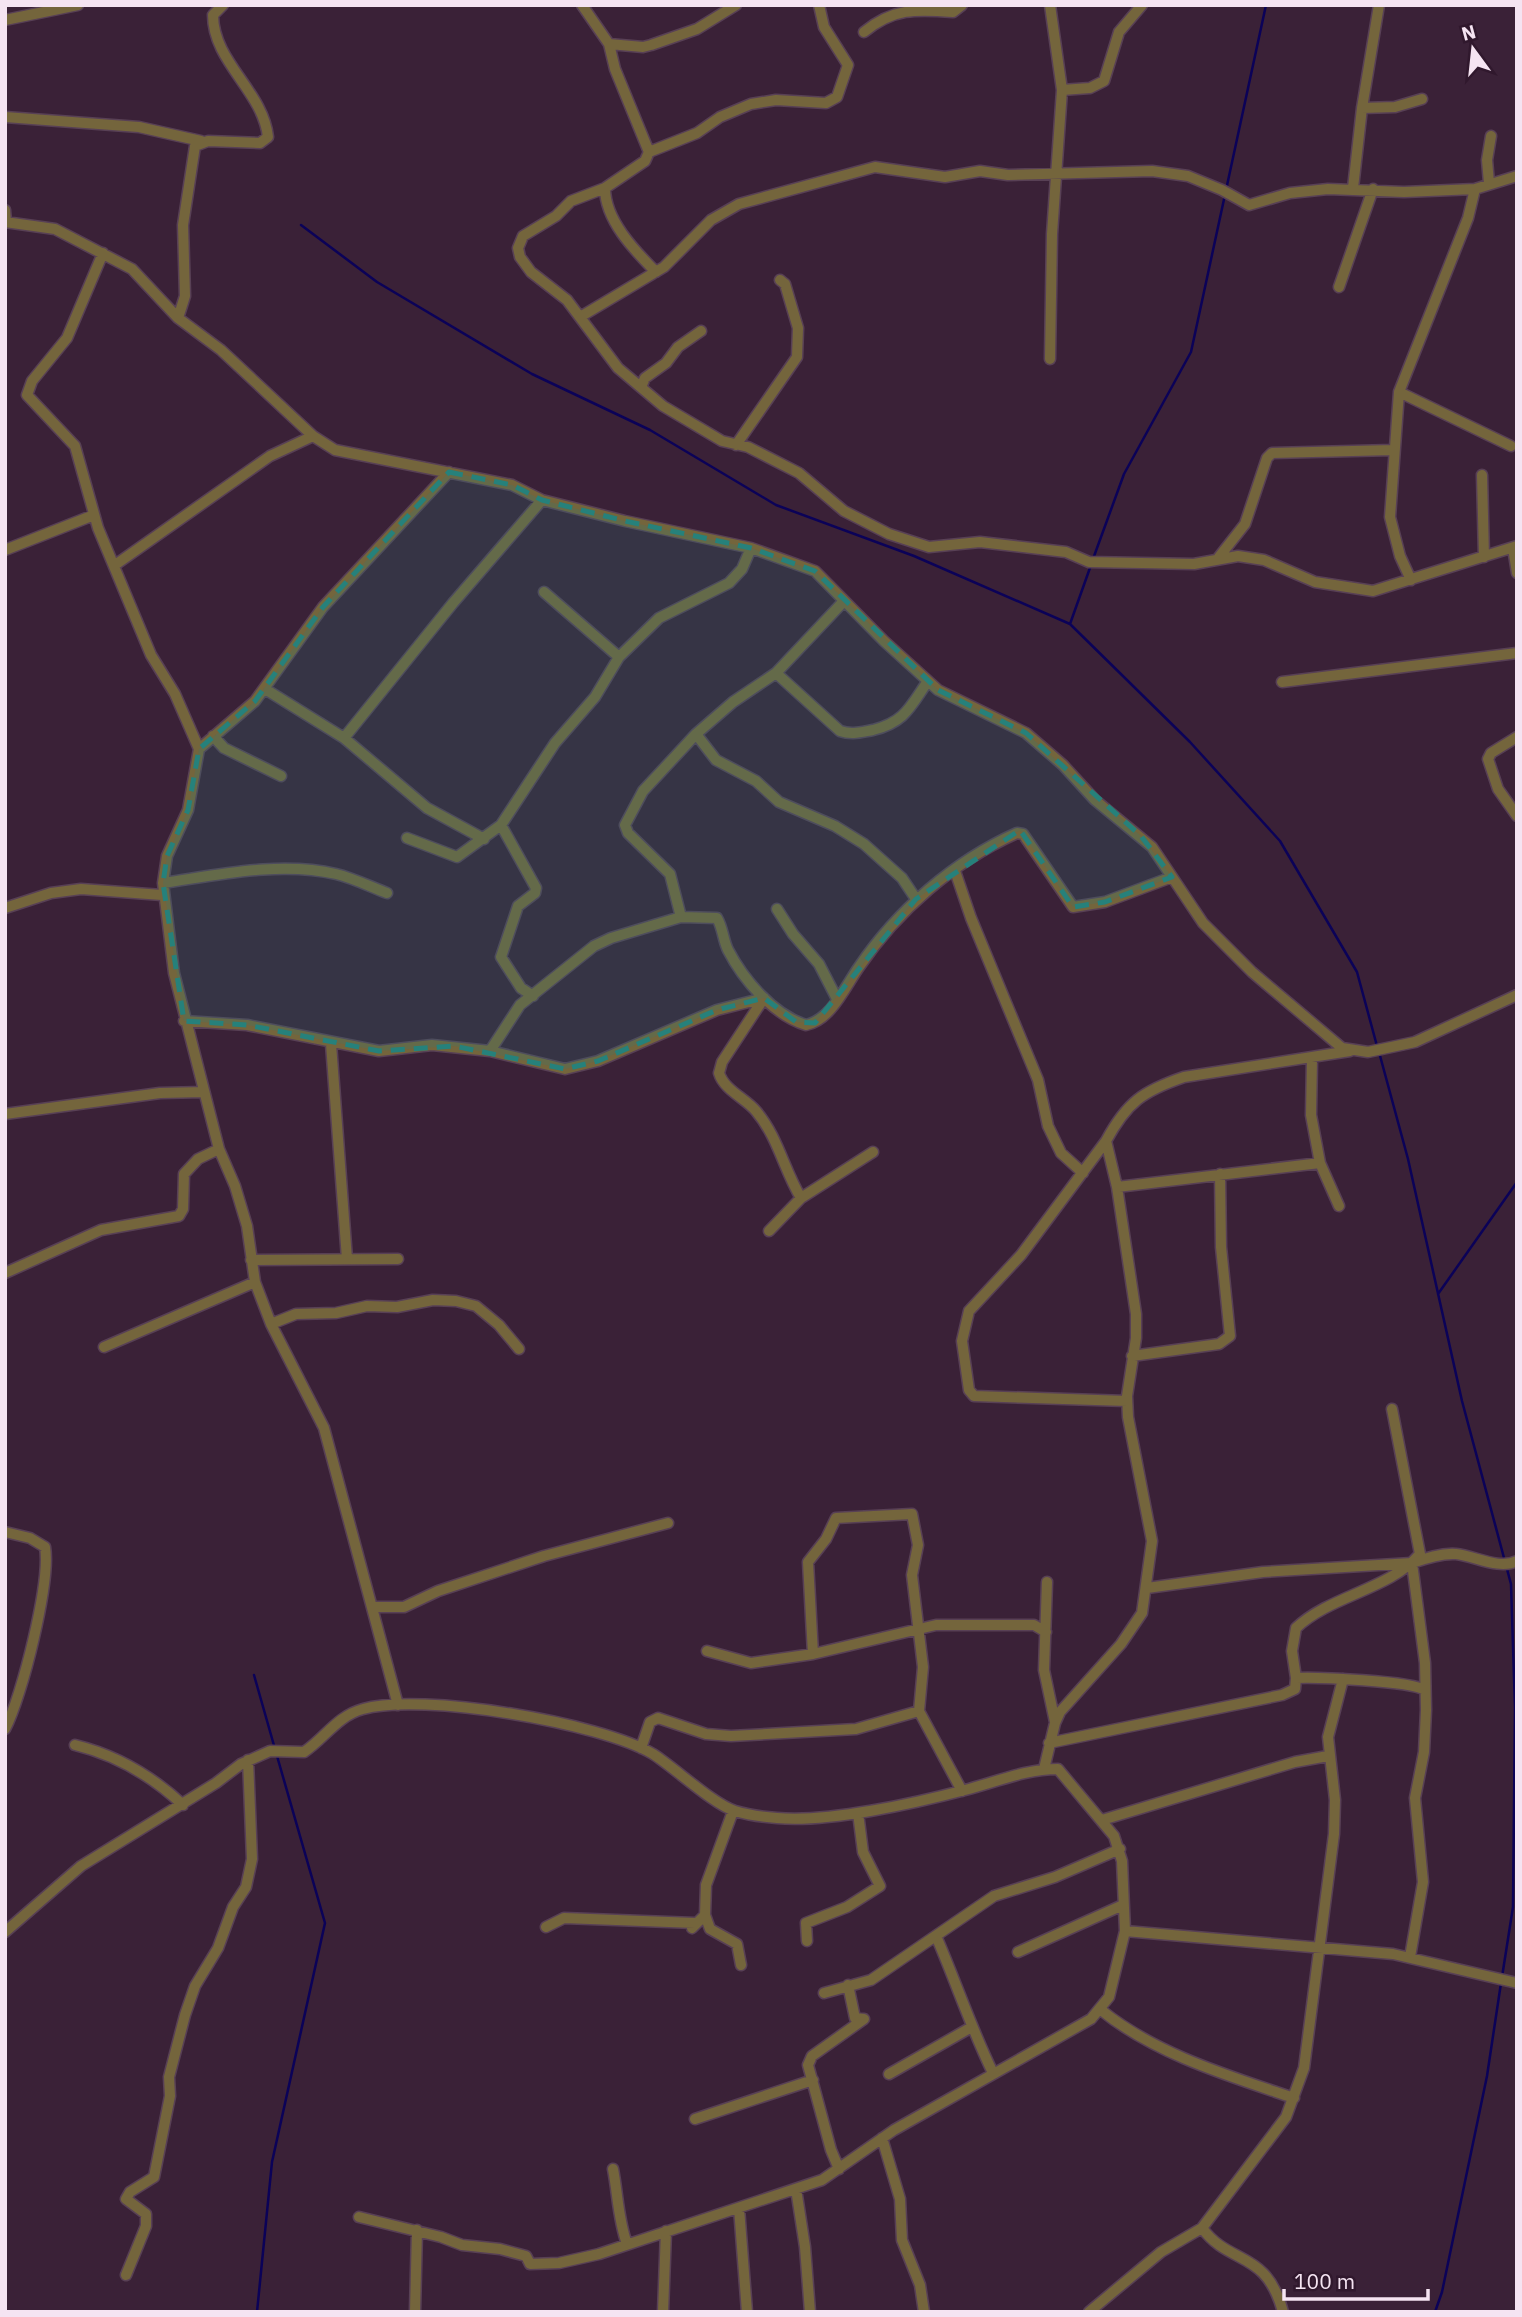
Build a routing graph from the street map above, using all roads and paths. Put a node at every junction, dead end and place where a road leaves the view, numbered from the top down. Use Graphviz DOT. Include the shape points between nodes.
graph roads {
  1 [pos="78,5"];
  2 [pos="582,5"];
  3 [pos="736,5"];
  4 [pos="819,5"];
  5 [pos="962,5"];
  6 [pos="1050,5"];
  7 [pos="1142,5"];
  8 [pos="1378,5"];
  9 [pos="216,7"];
  10 [pos="5,20"];
  11 [pos="864,32"];
  12 [pos="609,44"];
  13 [pos="1062,90"];
  14 [pos="1422,99"];
  15 [pos="1362,108"];
  16 [pos="5,117"];
  17 [pos="1492,136"];
  18 [pos="201,141"];
  19 [pos="649,152"];
  20 [pos="1058,172"];
  21 [pos="1517,176"];
  22 [pos="1489,184"];
  23 [pos="605,188"];
  24 [pos="1353,188"];
  25 [pos="1373,189"];
  26 [pos="1475,189"];
  27 [pos="5,210"];
  28 [pos="5,222"];
  29 [pos="103,253"];
  30 [pos="656,272"];
  31 [pos="780,280"];
  32 [pos="1339,287"];
  33 [pos="580,317"];
  34 [pos="177,318"];
  35 [pos="701,331"];
  36 [pos="1050,359"];
  37 [pos="641,387"];
  38 [pos="1399,392"];
  39 [pos="313,436"];
  40 [pos="736,445"];
  41 [pos="1511,446"];
  42 [pos="1393,450"];
  43 [pos="449,472"];
  44 [pos="1482,475"];
  45 [pos="542,500"];
  46 [pos="94,515"];
  47 [pos="1515,547"];
  48 [pos="751,548"];
  49 [pos="5,550"];
  50 [pos="1219,557"];
  51 [pos="1484,557"];
  52 [pos="115,565"];
  53 [pos="1517,573"];
  54 [pos="1411,580"];
  55 [pos="544,592"];
  56 [pos="844,601"];
  57 [pos="1517,653"];
  58 [pos="619,657"];
  59 [pos="776,673"];
  60 [pos="928,681"];
  61 [pos="1282,682"];
  62 [pos="265,689"];
  63 [pos="696,734"];
  64 [pos="212,736"];
  65 [pos="1517,737"];
  66 [pos="344,738"];
  67 [pos="199,750"];
  68 [pos="281,776"];
  69 [pos="1517,816"];
  70 [pos="501,825"];
  71 [pos="407,838"];
  72 [pos="484,839"];
  73 [pos="955,871"];
  74 [pos="1172,877"];
  75 [pos="163,883"];
  76 [pos="387,893"];
  77 [pos="162,895"];
  78 [pos="916,898"];
  79 [pos="5,908"];
  80 [pos="777,909"];
  81 [pos="681,917"];
  82 [pos="1517,995"];
  83 [pos="533,996"];
  84 [pos="764,998"];
  85 [pos="837,999"];
  86 [pos="184,1021"];
  87 [pos="331,1044"];
  88 [pos="490,1051"];
  89 [pos="1351,1051"];
  90 [pos="1312,1059"];
  91 [pos="204,1091"];
  92 [pos="5,1114"];
  93 [pos="1106,1141"];
  94 [pos="219,1149"];
  95 [pos="873,1152"];
  96 [pos="1320,1163"];
  97 [pos="1083,1173"];
  98 [pos="1220,1174"];
  99 [pos="1117,1187"];
  100 [pos="801,1198"];
  101 [pos="1339,1206"];
  102 [pos="769,1231"];
  103 [pos="347,1259"];
  104 [pos="398,1259"];
  105 [pos="251,1260"];
  106 [pos="5,1273"];
  107 [pos="255,1282"];
  108 [pos="271,1324"];
  109 [pos="104,1347"];
  110 [pos="519,1349"];
  111 [pos="1132,1356"];
  112 [pos="1127,1401"];
  113 [pos="1392,1409"];
  114 [pos="667,1523"];
  115 [pos="5,1532"];
  116 [pos="1515,1562"];
  117 [pos="1412,1563"];
  118 [pos="1047,1582"];
  119 [pos="1147,1588"];
  120 [pos="373,1607"];
  121 [pos="921,1628"];
  122 [pos="1046,1632"];
  123 [pos="707,1651"];
  124 [pos="813,1654"];
  125 [pos="1296,1678"];
  126 [pos="1343,1679"];
  127 [pos="1425,1690"];
  128 [pos="398,1705"];
  129 [pos="919,1711"];
  130 [pos="1055,1723"];
  131 [pos="5,1729"];
  132 [pos="1049,1743"];
  133 [pos="75,1745"];
  134 [pos="641,1748"];
  135 [pos="1328,1756"];
  136 [pos="248,1760"];
  137 [pos="1044,1769"];
  138 [pos="962,1791"];
  139 [pos="183,1805"];
  140 [pos="733,1811"];
  141 [pos="858,1813"];
  142 [pos="1101,1820"];
  143 [pos="1120,1849"];
  144 [pos="1123,1905"];
  145 [pos="705,1915"];
  146 [pos="546,1927"];
  147 [pos="1125,1931"];
  148 [pos="5,1932"];
  149 [pos="936,1936"];
  150 [pos="807,1941"];
  151 [pos="1321,1948"];
  152 [pos="1018,1952"];
  153 [pos="1410,1957"];
  154 [pos="741,1965"];
  155 [pos="1512,1982"];
  156 [pos="848,1985"];
  157 [pos="824,1993"];
  158 [pos="1101,2010"];
  159 [pos="970,2028"];
  160 [pos="993,2073"];
  161 [pos="889,2074"];
  162 [pos="813,2080"];
  163 [pos="1294,2098"];
  164 [pos="695,2119"];
  165 [pos="883,2138"];
  166 [pos="613,2169"];
  167 [pos="839,2169"];
  168 [pos="796,2189"];
  169 [pos="739,2208"];
  170 [pos="359,2217"];
  171 [pos="1202,2228"];
  172 [pos="417,2230"];
  173 [pos="666,2231"];
  174 [pos="627,2244"];
  175 [pos="126,2275"];
  176 [pos="415,2312"];
  177 [pos="663,2312"];
  178 [pos="747,2312"];
  179 [pos="810,2312"];
  180 [pos="924,2312"];
  181 [pos="1089,2312"];
  182 [pos="1283,2312"];
  1 -- 10 [label="street"];
  2 -- 12 [label="street"];
  3 -- 12 [label="street" via="709,23 651,45"];
  4 -- 19 [label="street" via="824,27 848,65 833,101 751,104"];
  5 -- 11 [label="street" via="953,12 910,10 884,16"];
  6 -- 13 [label="street"];
  7 -- 13 [label="street" via="1119,32 1104,81 1090,88"];
  8 -- 15 [label="street"];
  9 -- 18 [label="street" via="213,24 223,54 246,87 268,137 255,144"];
  12 -- 19 [label="street"];
  13 -- 20 [label="street"];
  14 -- 15 [label="street" via="1395,107"];
  15 -- 24 [label="street"];
  16 -- 18 [label="street" via="139,127"];
  17 -- 22 [label="street"];
  18 -- 34 [label="street" via="193,152 185,197 185,296"];
  19 -- 23 [label="street" via="645,161"];
  20 -- 24 [label="street" via="1093,175 1133,169 1171,173 1210,184 1249,205 1290,193"];
  20 -- 30 [label="street" via="1009,175 980,171 945,177 875,167 738,204 711,220"];
  20 -- 36 [label="street"];
  21 -- 22 [label="street"];
  22 -- 26 [label="street"];
  23 -- 30 [label="street" via="611,215"];
  23 -- 33 [label="street" via="571,201 519,240 520,257 531,272 558,291"];
  24 -- 25 [label="street"];
  25 -- 26 [label="street"];
  25 -- 32 [label="street"];
  26 -- 38 [label="street" via="1468,218"];
  27 -- 28 [label="street"];
  28 -- 29 [label="street" via="55,229"];
  29 -- 34 [label="street" via="142,276"];
  29 -- 46 [label="street" via="67,338 32,381 27,395 75,446"];
  30 -- 33 [label="street"];
  31 -- 40 [label="street" via="798,328 797,357"];
  33 -- 37 [label="street" via="604,354"];
  34 -- 39 [label="street" via="221,350"];
  35 -- 37 [label="street" via="678,347"];
  37 -- 40 [label="street" via="681,418"];
  38 -- 41 [label="street"];
  38 -- 42 [label="street"];
  39 -- 43 [label="street" via="335,450"];
  39 -- 52 [label="street" via="270,456"];
  40 -- 50 [label="street" via="799,473 844,511 918,545 980,542 1066,552 1089,562 1194,564"];
  42 -- 50 [label="street" via="1272,453 1245,524"];
  42 -- 54 [label="street" via="1390,517"];
  43 -- 45 [label="street" via="512,485"];
  43 -- 62 [label="street" via="323,607"];
  44 -- 51 [label="street"];
  45 -- 48 [label="street"];
  45 -- 66 [label="street"];
  46 -- 49 [label="street"];
  46 -- 52 [label="street"];
  47 -- 51 [label="street"];
  47 -- 53 [label="street"];
  48 -- 56 [label="street" via="815,571"];
  48 -- 58 [label="street" via="742,569 729,583 659,618"];
  50 -- 54 [label="street" via="1264,561 1315,582 1373,591"];
  51 -- 54 [label="street"];
  52 -- 67 [label="street" via="151,655 175,694"];
  55 -- 58 [label="street"];
  56 -- 59 [label="street"];
  56 -- 60 [label="street"];
  57 -- 61 [label="street"];
  58 -- 70 [label="street"];
  59 -- 60 [label="street" via="849,734 901,720"];
  59 -- 63 [label="street"];
  60 -- 74 [label="street" via="955,700 1026,733 1095,800 1141,836"];
  62 -- 64 [label="street"];
  62 -- 66 [label="street"];
  63 -- 78 [label="street" via="716,760 756,782 779,802 864,844 902,878"];
  63 -- 81 [label="street" via="643,791 625,825 670,874"];
  64 -- 67 [label="street"];
  64 -- 68 [label="street" via="224,748"];
  65 -- 69 [label="street" via="1488,759 1498,789"];
  66 -- 72 [label="street" via="427,808"];
  67 -- 75 [label="street" via="188,810 167,856"];
  70 -- 72 [label="street"];
  70 -- 83 [label="street" via="536,888 518,906 501,957 521,988"];
  71 -- 72 [label="street" via="457,857"];
  73 -- 74 [label="street" via="1017,833 1023,834 1073,907 1105,902"];
  73 -- 78 [label="street"];
  73 -- 97 [label="street" via="1038,1080 1048,1126 1061,1153"];
  74 -- 89 [label="street" via="1203,923 1252,972 1332,1041"];
  75 -- 76 [label="street" via="268,870 308,870 337,874"];
  75 -- 77 [label="street"];
  77 -- 79 [label="street" via="81,889"];
  77 -- 86 [label="street"];
  78 -- 85 [label="street" via="868,953"];
  80 -- 85 [label="street" via="819,964"];
  81 -- 83 [label="street" via="594,946"];
  81 -- 84 [label="street" via="717,918 726,947"];
  82 -- 89 [label="street" via="1438,1033 1372,1051"];
  83 -- 88 [label="street" via="513,1013"];
  84 -- 85 [label="street" via="806,1025 824,1017"];
  84 -- 88 [label="street" via="717,1010 577,1068 538,1064"];
  84 -- 100 [label="street" via="719,1073 768,1128"];
  86 -- 87 [label="street" via="247,1025"];
  86 -- 91 [label="street"];
  87 -- 88 [label="street" via="379,1051 432,1045"];
  87 -- 103 [label="street"];
  89 -- 90 [label="street"];
  90 -- 93 [label="street" via="1167,1083 1129,1104"];
  90 -- 96 [label="street" via="1311,1115"];
  91 -- 92 [label="street"];
  91 -- 94 [label="street"];
  93 -- 97 [label="street"];
  93 -- 99 [label="street"];
  94 -- 105 [label="street" via="247,1226"];
  94 -- 106 [label="street" via="198,1159 184,1174 179,1216 101,1230"];
  95 -- 100 [label="street"];
  96 -- 98 [label="street"];
  96 -- 101 [label="street"];
  97 -- 112 [label="street" via="1021,1255 969,1311 962,1341 969,1390 974,1396"];
  98 -- 99 [label="street"];
  98 -- 111 [label="street" via="1230,1336 1219,1344"];
  99 -- 111 [label="street" via="1136,1314"];
  100 -- 102 [label="street"];
  103 -- 104 [label="street"];
  103 -- 105 [label="street"];
  105 -- 107 [label="street"];
  107 -- 108 [label="street"];
  107 -- 109 [label="street"];
  108 -- 110 [label="street" via="296,1314 456,1301 476,1306"];
  108 -- 120 [label="street" via="324,1427"];
  111 -- 112 [label="street"];
  112 -- 119 [label="street" via="1151,1525"];
  113 -- 117 [label="street" via="1420,1554"];
  114 -- 120 [label="street" via="544,1556 404,1607"];
  115 -- 131 [label="street" via="46,1547 47,1557 20,1690"];
  116 -- 117 [label="street" via="1453,1554"];
  117 -- 119 [label="street" via="1263,1572"];
  117 -- 125 [label="street" via="1296,1628 1292,1651"];
  117 -- 127 [label="street"];
  118 -- 122 [label="street"];
  119 -- 130 [label="street" via="1135,1627"];
  120 -- 128 [label="street"];
  121 -- 122 [label="street" via="1034,1625"];
  121 -- 124 [label="street"];
  121 -- 124 [label="street" via="912,1575 918,1545 912,1514 839,1515 808,1562"];
  121 -- 129 [label="street"];
  122 -- 130 [label="street" via="1044,1670"];
  123 -- 124 [label="street" via="751,1663"];
  125 -- 126 [label="street"];
  125 -- 132 [label="street" via="1295,1689 1282,1695"];
  126 -- 127 [label="street" via="1416,1685"];
  126 -- 135 [label="street" via="1328,1737"];
  127 -- 153 [label="street" via="1424,1752 1415,1798 1423,1882"];
  128 -- 134 [label="street" via="528,1716"];
  128 -- 136 [label="street" via="347,1715 304,1752 270,1751"];
  129 -- 134 [label="street" via="856,1729 731,1736 706,1734 658,1718 650,1722"];
  129 -- 138 [label="street"];
  130 -- 132 [label="street"];
  132 -- 137 [label="street"];
  133 -- 139 [label="street" via="142,1772"];
  134 -- 140 [label="street"];
  135 -- 142 [label="street"];
  135 -- 151 [label="street" via="1335,1800 1334,1834"];
  136 -- 139 [label="street"];
  136 -- 175 [label="street" via="253,1859 185,2015 169,2077 170,2096 154,2177 130,2192 127,2199 146,2214 146,2226"];
  137 -- 138 [label="street"];
  137 -- 142 [label="street" via="1058,1769"];
  138 -- 141 [label="street"];
  139 -- 148 [label="street" via="73,1872"];
  140 -- 141 [label="street" via="780,1819"];
  140 -- 145 [label="street" via="706,1885"];
  141 -- 150 [label="street" via="863,1852 880,1886 847,1907 806,1923"];
  142 -- 143 [label="street"];
  143 -- 144 [label="street"];
  143 -- 149 [label="street" via="1055,1877 993,1896"];
  144 -- 147 [label="street"];
  144 -- 152 [label="street"];
  145 -- 146 [label="street" via="692,1928 695,1923 564,1918"];
  145 -- 154 [label="street" via="710,1928 737,1944"];
  147 -- 151 [label="street"];
  147 -- 158 [label="street" via="1114,1983"];
  149 -- 156 [label="street" via="871,1980"];
  149 -- 159 [label="street"];
  151 -- 153 [label="street"];
  151 -- 163 [label="street" via="1304,2068"];
  153 -- 155 [label="street"];
  156 -- 157 [label="street"];
  156 -- 162 [label="street" via="855,2018 864,2019 812,2056 808,2065"];
  158 -- 160 [label="street"];
  158 -- 163 [label="street" via="1165,2048"];
  159 -- 160 [label="street"];
  159 -- 161 [label="street"];
  160 -- 165 [label="street"];
  162 -- 164 [label="street"];
  162 -- 167 [label="street"];
  163 -- 171 [label="street" via="1286,2117"];
  165 -- 167 [label="street"];
  165 -- 180 [label="street" via="900,2199 902,2240 920,2285"];
  166 -- 174 [label="street" via="617,2215"];
  167 -- 168 [label="street"];
  168 -- 169 [label="street"];
  168 -- 179 [label="street"];
  169 -- 173 [label="street"];
  169 -- 178 [label="street"];
  170 -- 172 [label="street"];
  171 -- 181 [label="street" via="1161,2252"];
  171 -- 182 [label="street" via="1212,2239 1260,2267"];
  172 -- 174 [label="street" via="462,2245 526,2256 530,2264 543,2265 575,2261"];
  172 -- 176 [label="street"];
  173 -- 174 [label="street"];
  173 -- 177 [label="street"];
}
